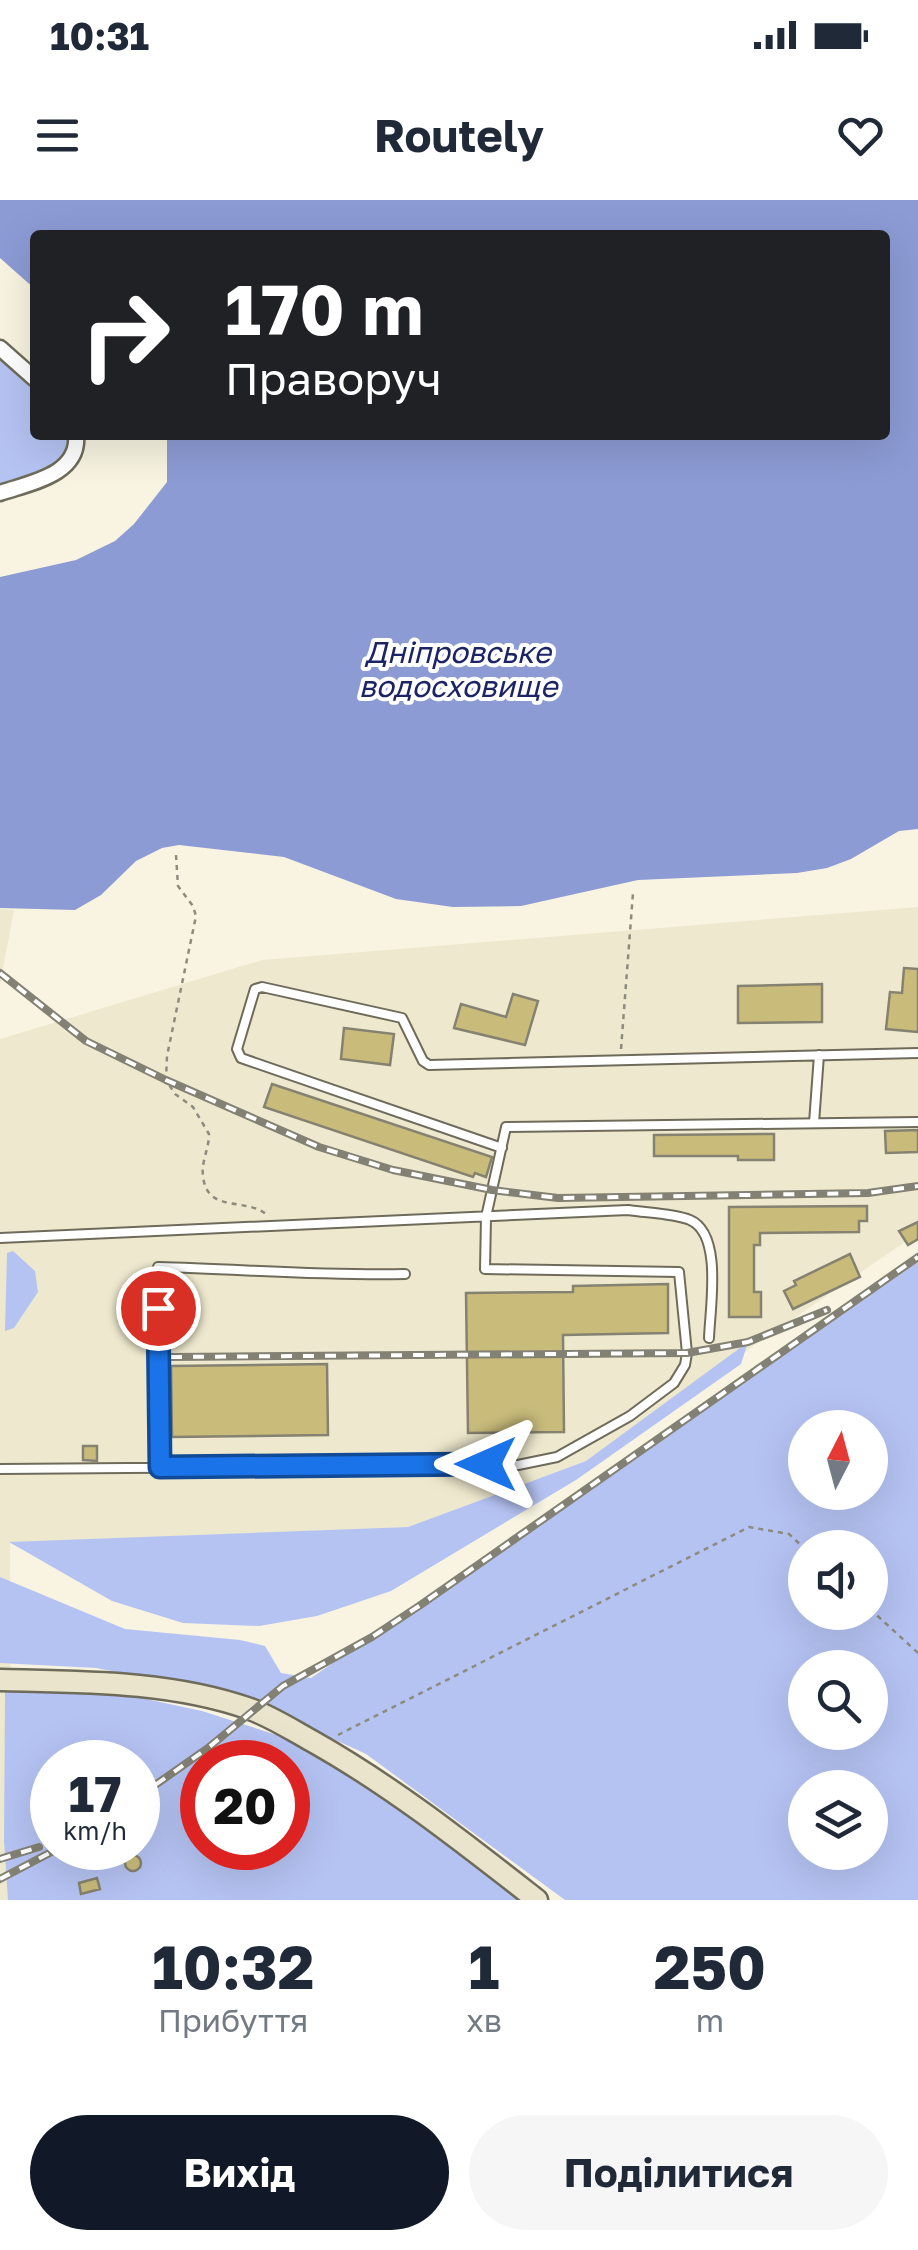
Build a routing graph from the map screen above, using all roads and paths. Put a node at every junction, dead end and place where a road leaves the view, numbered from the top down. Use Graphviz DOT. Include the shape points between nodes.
graph roads {
  1 [pos="0,348"];
  2 [pos="30,375"];
  3 [pos="75,440"];
  4 [pos="0,493"];
  5 [pos="176,855"];
  6 [pos="633,893"];
  7 [pos="918,1053"];
  8 [pos="820,1055"];
  9 [pos="620,1060"];
  10 [pos="918,1122"];
  11 [pos="814,1123"];
  12 [pos="502,1148"];
  13 [pos="486,1217"];
  14 [pos="272,1226"];
  15 [pos="0,1238"];
  16 [pos="405,1274"];
  17 [pos="709,1338"];
  18 [pos="160,1467"];
  19 [pos="0,1469"];
  20 [pos="788,1534"];
  21 [pos="888,1626"];
  22 [pos="918,1653"];
  23 [pos="0,1680"];
  24 [pos="318,1744"];
  25 [pos="537,1900"];
  1 -- 2 [label="street"];
  3 -- 4 [label="street" via="63,468"];
  5 -- 14 [label="path" via="178,886 196,916 166,1080 209,1134 206,1187 224,1204 259,1208"];
  6 -- 9 [label="path"];
  7 -- 8 [label="lane"];
  8 -- 9 [label="lane"];
  8 -- 11 [label="lane"];
  9 -- 12 [label="lane" via="429,1064 402,1018 255,990 236,1048 240,1058"];
  10 -- 11 [label="lane"];
  11 -- 12 [label="lane" via="506,1127"];
  12 -- 13 [label="lane"];
  13 -- 14 [label="lane"];
  13 -- 17 [label="lane" via="628,1210 691,1220 706,1231 711,1250"];
  13 -- 18 [label="lane" via="485,1269 679,1272 686,1352 674,1383 557,1457 518,1465"];
  14 -- 15 [label="lane"];
  16 -- 18 [label="lane" via="158,1268"];
  18 -- 19 [label="lane"];
  20 -- 24 [label="path" via="749,1527"];
  21 -- 22 [label="path"];
  23 -- 24 [label="street" via="91,1682 209,1698 253,1710"];
  24 -- 25 [label="street" via="420,1809"];
}
